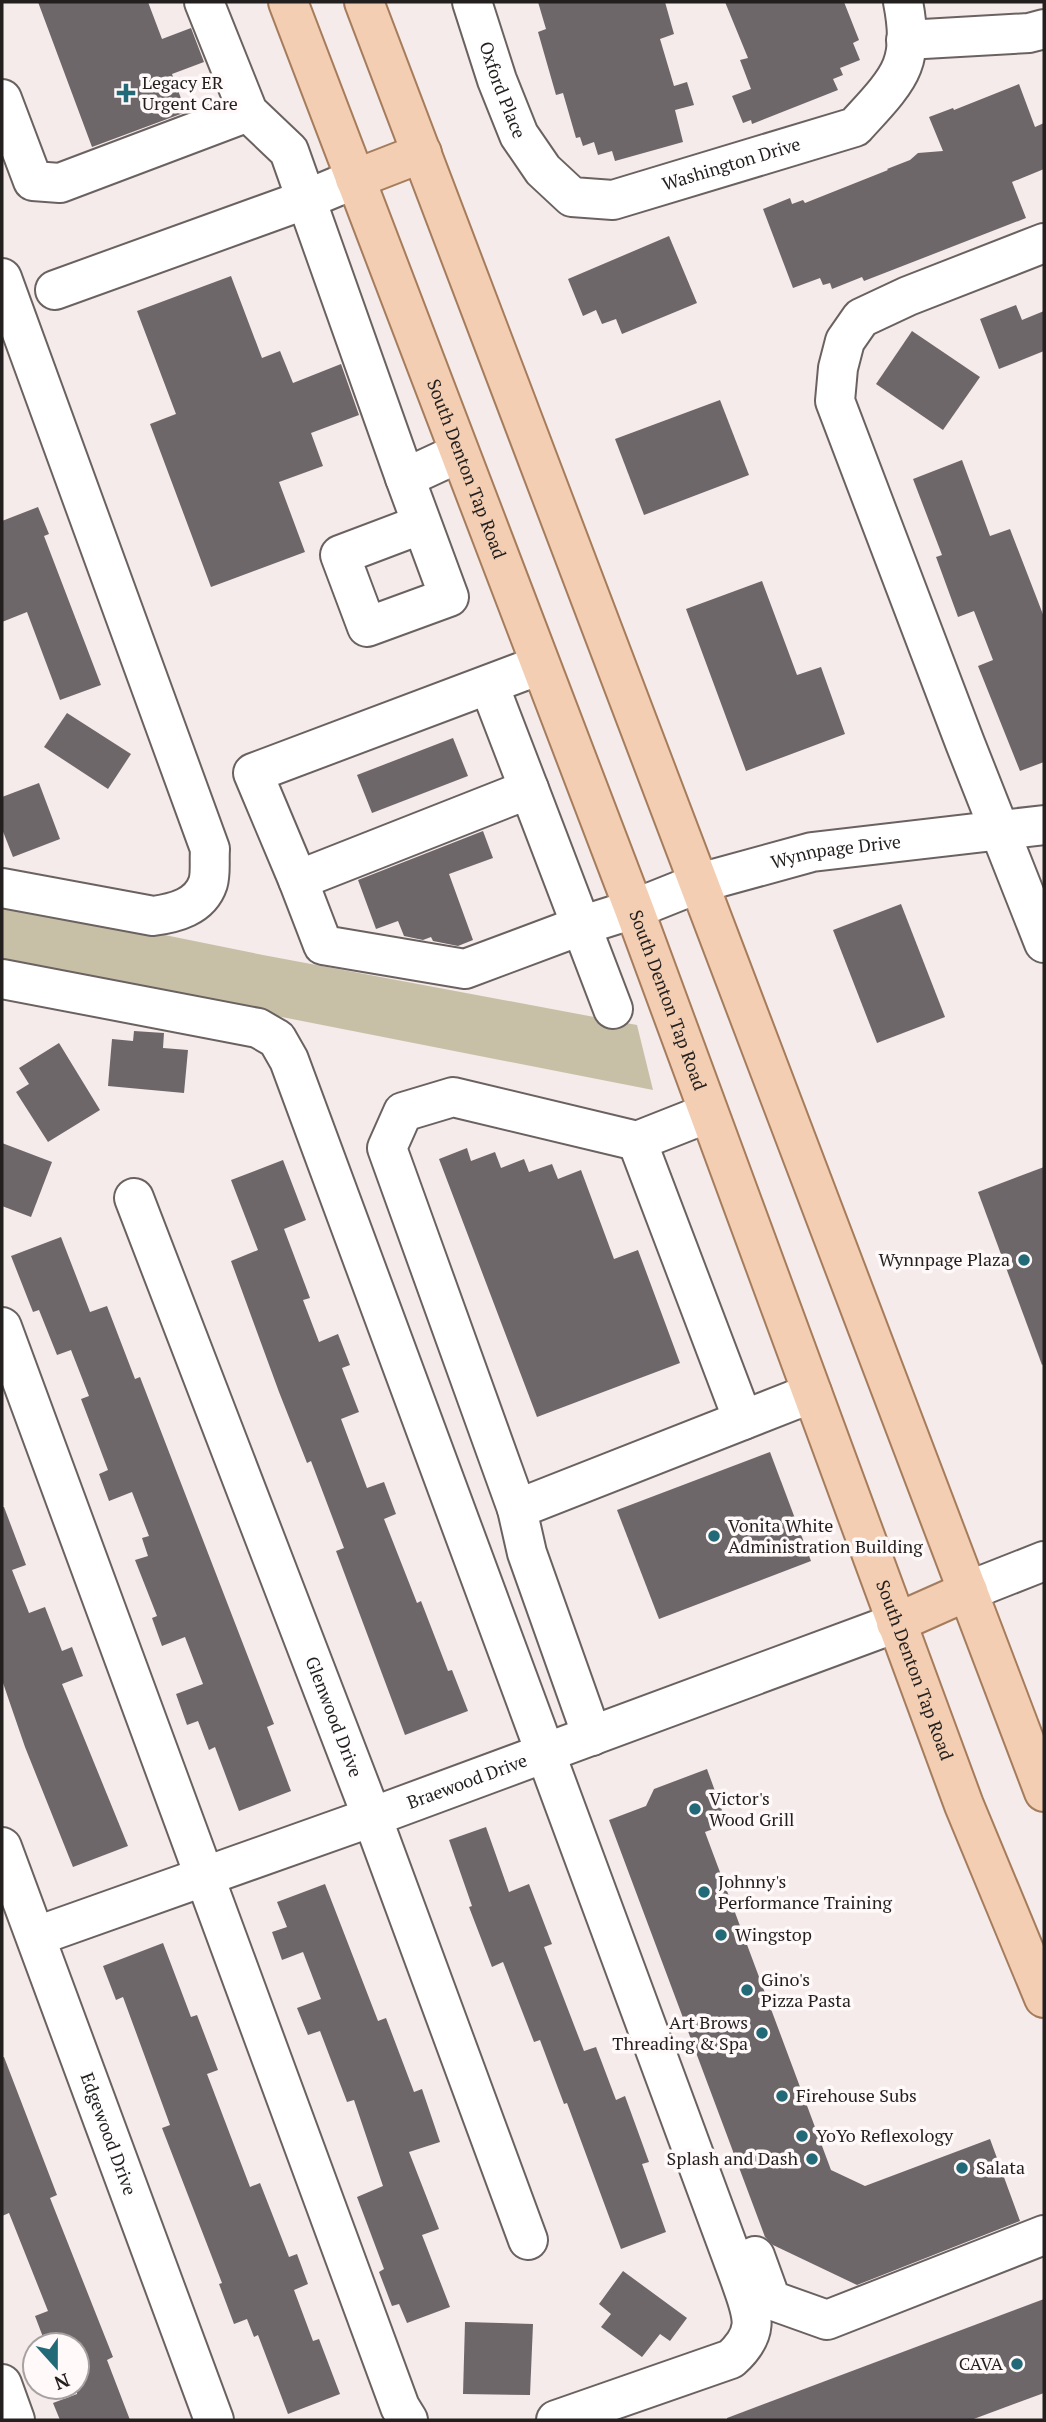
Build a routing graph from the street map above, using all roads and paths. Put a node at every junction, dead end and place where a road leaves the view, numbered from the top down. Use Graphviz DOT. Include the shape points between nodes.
graph roads {
  1 [pos="204,2"];
  2 [pos="288,2"];
  3 [pos="364,2"];
  4 [pos="472,2"];
  5 [pos="903,2"];
  6 [pos="1044,29"];
  7 [pos="904,53"];
  8 [pos="2,99"];
  9 [pos="248,112"];
  10 [pos="422,153"];
  11 [pos="543,170"];
  12 [pos="355,179"];
  13 [pos="307,199"];
  14 [pos="1044,243"];
  15 [pos="2,278"];
  16 [pos="55,290"];
  17 [pos="459,453"];
  18 [pos="405,478"];
  19 [pos="422,524"];
  20 [pos="540,665"];
  21 [pos="489,685"];
  22 [pos="528,789"];
  23 [pos="1044,825"];
  24 [pos="1002,831"];
  25 [pos="298,880"];
  26 [pos="699,883"];
  27 [pos="2,888"];
  28 [pos="634,909"];
  29 [pos="580,926"];
  30 [pos="1044,943"];
  31 [pos="2,979"];
  32 [pos="613,1009"];
  33 [pos="708,1112"];
  34 [pos="637,1140"];
  35 [pos="134,1198"];
  36 [pos="2,1327"];
  37 [pos="812,1394"];
  38 [pos="743,1420"];
  39 [pos="517,1509"];
  40 [pos="1044,1561"];
  41 [pos="968,1591"];
  42 [pos="896,1623"];
  43 [pos="568,1745"];
  44 [pos="1044,1791"];
  45 [pos="372,1817"];
  46 [pos="2,1847"];
  47 [pos="204,1878"];
  48 [pos="37,1936"];
  49 [pos="1044,1998"];
  50 [pos="1044,2235"];
  51 [pos="528,2240"];
  52 [pos="2,2384"];
  53 [pos="15,2420"];
  54 [pos="214,2420"];
  55 [pos="408,2420"];
  56 [pos="556,2420"];
  1 -- 9 [label="street"];
  2 -- 12 [label="main road, South Denton Tap Road"];
  3 -- 10 [label="main road"];
  4 -- 11 [label="street, Oxford Place" via="519,135"];
  5 -- 7 [label="street" via="908,25"];
  6 -- 7 [label="street"];
  7 -- 11 [label="street, Washington Drive" via="882,96 855,127 613,200 572,197"];
  8 -- 9 [label="street" via="33,181 60,183"];
  9 -- 13 [label="street" via="289,151"];
  10 -- 12 [label="main road"];
  10 -- 26 [label="main road"];
  12 -- 13 [label="street"];
  12 -- 17 [label="main road, South Denton Tap Road"];
  13 -- 16 [label="street"];
  13 -- 18 [label="street"];
  14 -- 24 [label="street" via="861,318 845,341 835,401"];
  15 -- 27 [label="street" via="210,849 208,883 198,900 174,913 153,916"];
  17 -- 18 [label="street"];
  17 -- 20 [label="main road, South Denton Tap Road"];
  18 -- 19 [label="street"];
  20 -- 21 [label="street"];
  20 -- 28 [label="main road, South Denton Tap Road"];
  21 -- 22 [label="street"];
  21 -- 25 [label="street" via="253,773"];
  22 -- 25 [label="street"];
  22 -- 29 [label="street"];
  23 -- 24 [label="street, Wynnpage Drive"];
  24 -- 26 [label="street, Wynnpage Drive" via="812,852"];
  24 -- 30 [label="street"];
  25 -- 29 [label="street, Wynnpage Drive" via="323,945 465,970"];
  26 -- 28 [label="street, Wynnpage Drive"];
  26 -- 41 [label="main road"];
  28 -- 29 [label="street, Wynnpage Drive"];
  28 -- 33 [label="main road, South Denton Tap Road"];
  29 -- 32 [label="street"];
  31 -- 43 [label="street" via="258,1028 277,1039"];
  33 -- 34 [label="street"];
  33 -- 37 [label="main road, South Denton Tap Road"];
  34 -- 38 [label="street"];
  34 -- 39 [label="street" via="453,1097 403,1112 387,1148"];
  35 -- 45 [label="street, Glenwood Drive"];
  36 -- 47 [label="street"];
  37 -- 38 [label="street"];
  37 -- 42 [label="main road, South Denton Tap Road"];
  38 -- 39 [label="street"];
  39 -- 43 [label="street"];
  40 -- 41 [label="street"];
  41 -- 42 [label="main road"];
  41 -- 44 [label="main road"];
  42 -- 43 [label="street, Braewood Drive"];
  42 -- 49 [label="main road, South Denton Tap Road" via="964,1805"];
  43 -- 45 [label="street, Braewood Drive"];
  43 -- 50 [label="street" via="771,2300 827,2320"];
  43 -- 56 [label="street" via="753,2319 746,2345 731,2359"];
  45 -- 47 [label="street, Braewood Drive"];
  45 -- 51 [label="street, Glenwood Drive"];
  46 -- 48 [label="street, Edgewood Drive"];
  47 -- 48 [label="street, Braewood Drive"];
  47 -- 55 [label="street"];
  48 -- 54 [label="street, Edgewood Drive"];
  52 -- 53 [label="street"];
}
